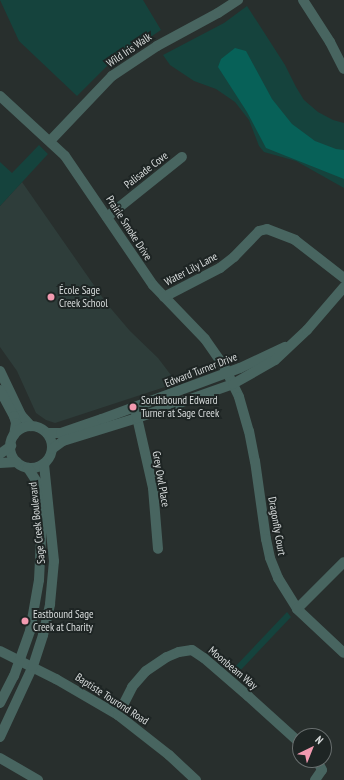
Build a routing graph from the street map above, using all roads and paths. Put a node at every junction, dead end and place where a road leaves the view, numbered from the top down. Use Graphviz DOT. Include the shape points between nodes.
graph roads {
  1 [pos="238,0"];
  2 [pos="303,0"];
  3 [pos="344,69"];
  4 [pos="0,96"];
  5 [pos="50,141"];
  6 [pos="182,157"];
  7 [pos="107,217"];
  8 [pos="344,278"];
  9 [pos="344,287"];
  10 [pos="164,297"];
  11 [pos="0,371"];
  12 [pos="230,379"];
  13 [pos="0,390"];
  14 [pos="136,416"];
  15 [pos="31,426"];
  16 [pos="47,433"];
  17 [pos="14,435"];
  18 [pos="10,446"];
  19 [pos="52,449"];
  20 [pos="0,454"];
  21 [pos="17,462"];
  22 [pos="0,463"];
  23 [pos="44,464"];
  24 [pos="28,468"];
  25 [pos="158,549"];
  26 [pos="344,562"];
  27 [pos="297,609"];
  28 [pos="0,651"];
  29 [pos="344,653"];
  30 [pos="26,663"];
  31 [pos="0,704"];
  32 [pos="118,715"];
  33 [pos="292,736"];
  34 [pos="0,737"];
  35 [pos="0,758"];
  36 [pos="321,768"];
  37 [pos="38,780"];
  38 [pos="196,780"];
  39 [pos="315,780"];
  1 -- 5 [label="street, Wild Iris Walk" via="157,46 112,76"];
  2 -- 3 [label="street"];
  4 -- 5 [label="street, Prairie Smoke Drive"];
  5 -- 7 [label="street, Prairie Smoke Drive" via="73,166"];
  6 -- 7 [label="street, Palisade Cove"];
  7 -- 10 [label="street, Prairie Smoke Drive" via="140,267"];
  8 -- 10 [label="street, Water Lily Lane" via="295,240 268,229 259,231 220,268"];
  9 -- 12 [label="street, Edward Turner Drive" via="321,315 275,360"];
  10 -- 12 [label="street, Prairie Smoke Drive" via="205,339"];
  11 -- 15 [label="street" via="21,415"];
  12 -- 14 [label="street, Edward Turner Drive"];
  12 -- 16 [label="street, Edward Turner Drive" via="76,429"];
  12 -- 27 [label="street, Dragonfly Court" via="249,431 270,558 278,578"];
  13 -- 17 [label="street" via="14,416"];
  14 -- 19 [label="street, Edward Turner Drive" via="70,438"];
  14 -- 25 [label="street, Grey Owl Place" via="153,488"];
  15 -- 16 [label="street"];
  15 -- 17 [label="street"];
  16 -- 19 [label="street"];
  17 -- 18 [label="street"];
  18 -- 20 [label="street"];
  18 -- 21 [label="street" via="13,458"];
  19 -- 23 [label="street" via="51,456"];
  21 -- 22 [label="street"];
  21 -- 24 [label="street"];
  23 -- 24 [label="street"];
  23 -- 30 [label="street, Sage Creek Boulevard" via="54,561 47,620"];
  24 -- 30 [label="street, Sage Creek Boulevard" via="37,482 42,519 35,609"];
  26 -- 27 [label="street"];
  27 -- 29 [label="street, Dragonfly Court"];
  28 -- 30 [label="street, Baptiste Tourond Road"];
  30 -- 31 [label="street, Sage Creek Boulevard" via="14,676"];
  30 -- 32 [label="street, Baptiste Tourond Road"];
  30 -- 34 [label="street, Sage Creek Boulevard"];
  32 -- 33 [label="street, Moonbeam Way" via="132,687 146,671 167,657 192,650"];
  32 -- 38 [label="street, Baptiste Tourond Road"];
  35 -- 37 [label="street"];
  36 -- 39 [label="street"];
}
